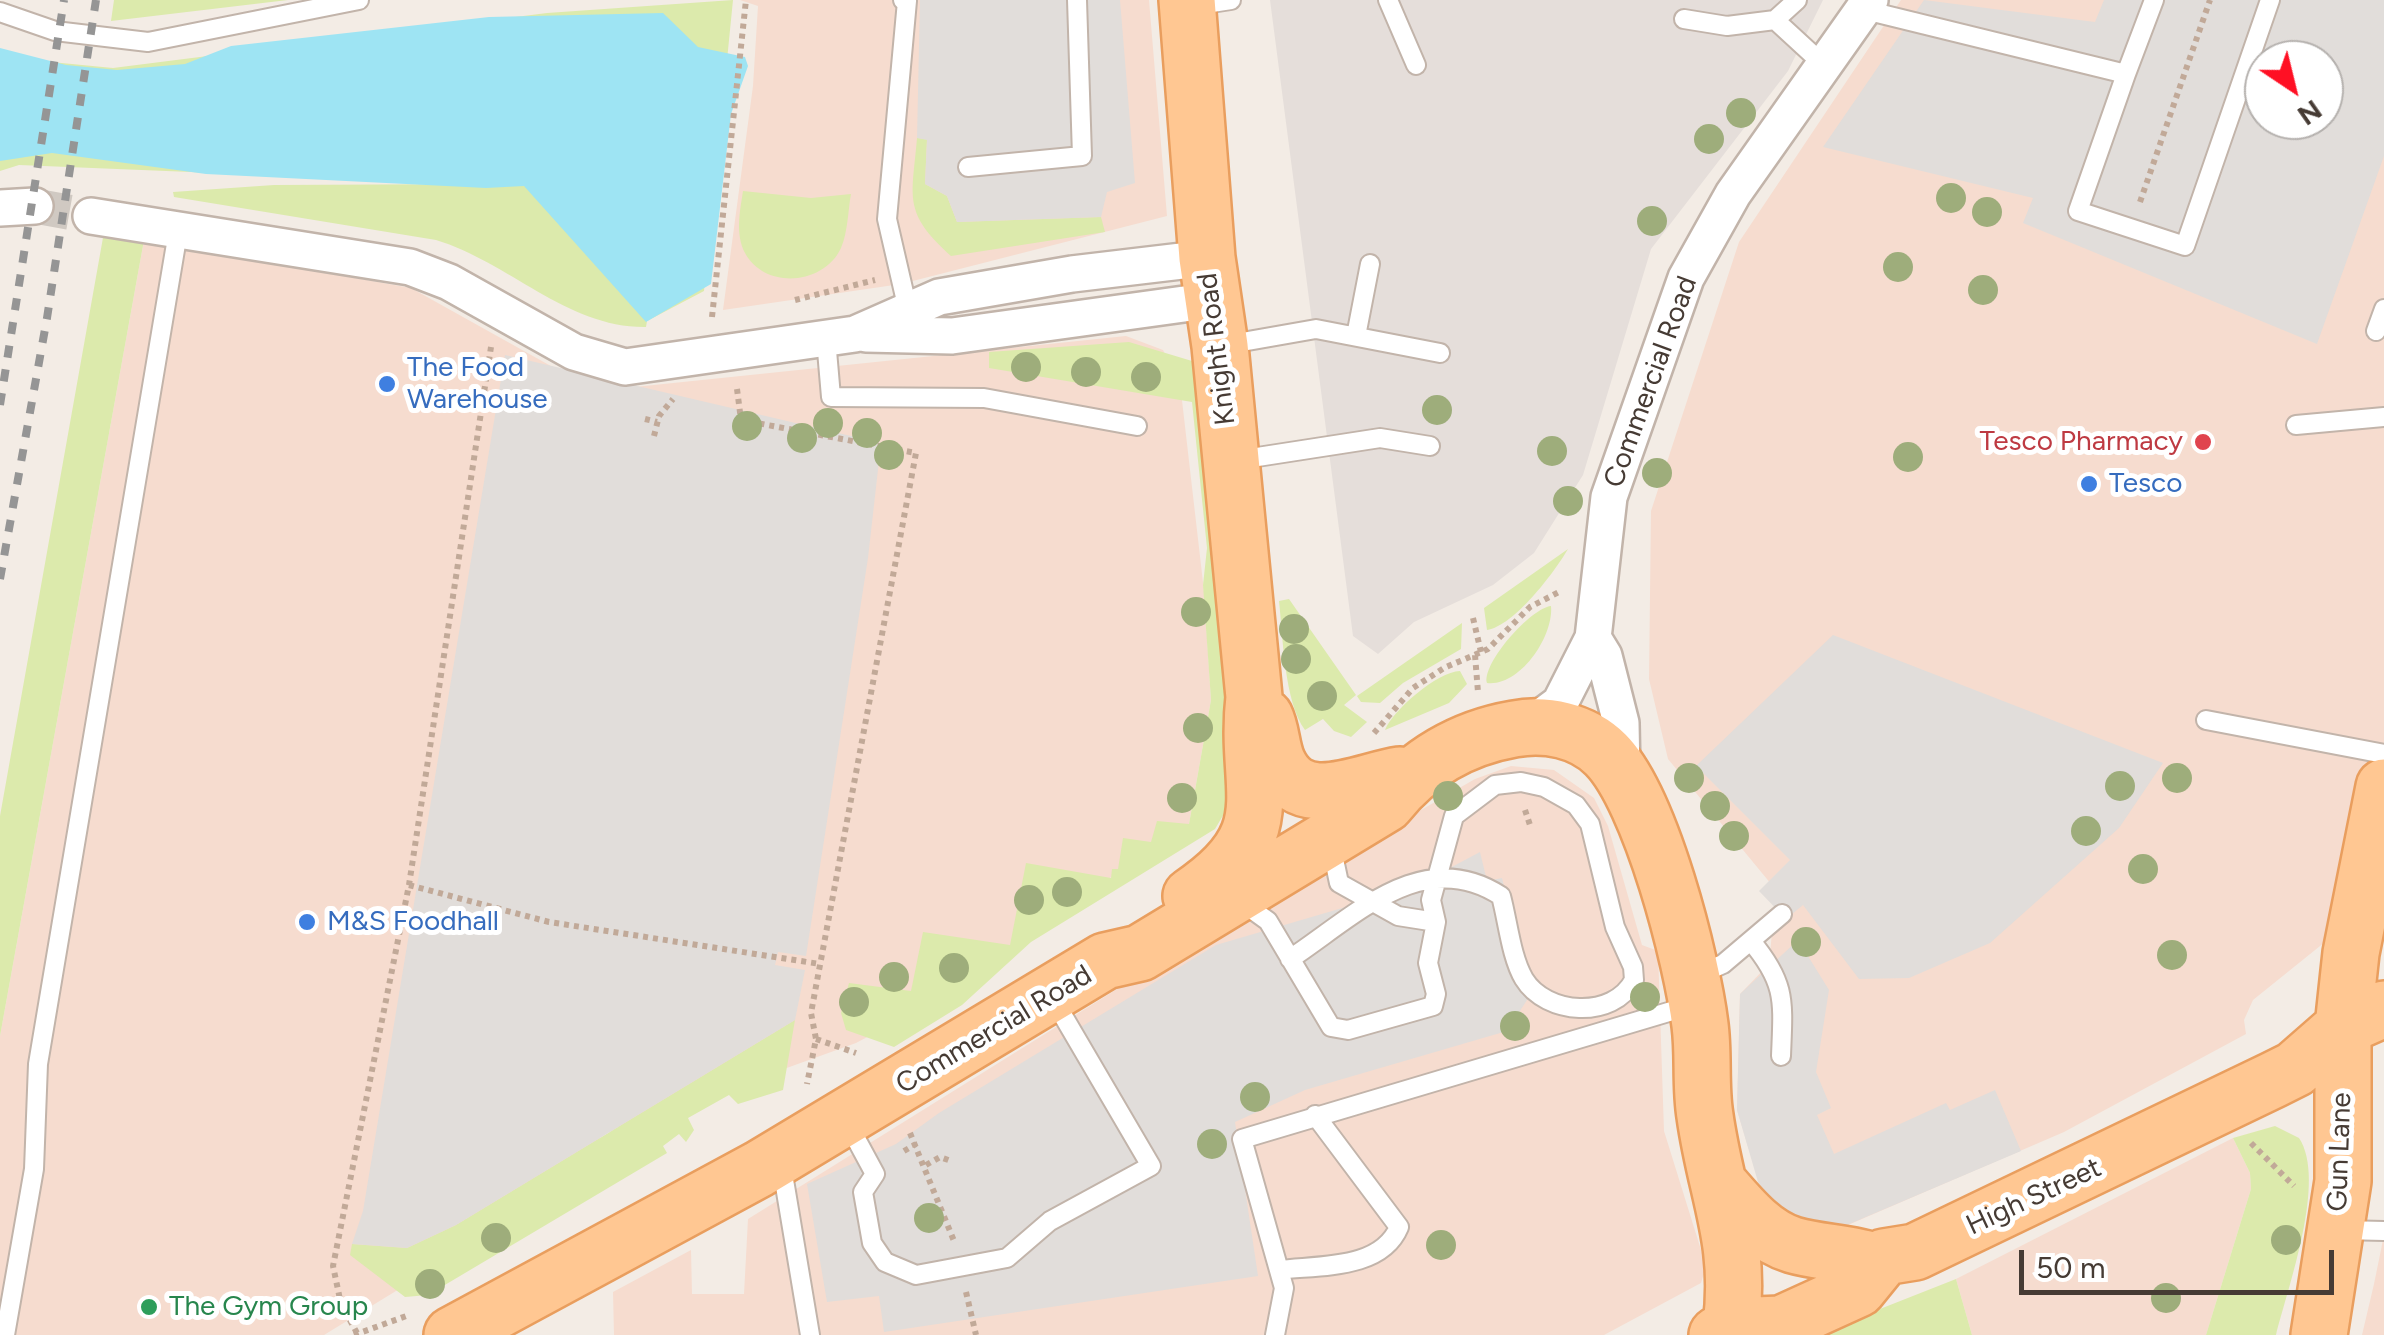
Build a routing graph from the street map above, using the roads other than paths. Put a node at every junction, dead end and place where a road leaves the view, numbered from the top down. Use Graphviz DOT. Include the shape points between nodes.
graph roads {
  1 [pos="359,0"];
  2 [pos="903,0"];
  3 [pos="1077,0"];
  4 [pos="1388,0"];
  5 [pos="1797,0"];
  6 [pos="2154,0"];
  7 [pos="2270,0"];
  8 [pos="1202,2"];
  9 [pos="1868,5"];
  10 [pos="0,12"];
  11 [pos="1684,20"];
  12 [pos="1775,20"];
  13 [pos="1416,65"];
  14 [pos="1824,66"];
  15 [pos="2126,74"];
  16 [pos="968,167"];
  17 [pos="91,216"];
  18 [pos="178,232"];
  19 [pos="1370,264"];
  20 [pos="1213,301"];
  21 [pos="2384,309"];
  22 [pos="908,310"];
  23 [pos="2376,331"];
  24 [pos="1356,336"];
  25 [pos="840,337"];
  26 [pos="1440,354"];
  27 [pos="2384,418"];
  28 [pos="2296,425"];
  29 [pos="1137,426"];
  30 [pos="1430,446"];
  31 [pos="1230,461"];
  32 [pos="1593,638"];
  33 [pos="1254,696"];
  34 [pos="1505,715"];
  35 [pos="2206,720"];
  36 [pos="2384,754"];
  37 [pos="1394,759"];
  38 [pos="1622,773"];
  39 [pos="2382,810"];
  40 [pos="1333,836"];
  41 [pos="1440,875"];
  42 [pos="1235,896"];
  43 [pos="1372,904"];
  44 [pos="1782,914"];
  45 [pos="1436,922"];
  46 [pos="1751,941"];
  47 [pos="1290,958"];
  48 [pos="1105,961"];
  49 [pos="1694,991"];
  50 [pos="1052,996"];
  51 [pos="2364,1018"];
  52 [pos="1781,1056"];
  53 [pos="852,1091"];
  54 [pos="1315,1116"];
  55 [pos="780,1156"];
  56 [pos="1721,1186"];
  57 [pos="2360,1230"];
  58 [pos="1877,1262"];
  59 [pos="1278,1270"];
  60 [pos="1724,1330"];
  61 [pos="5,1335"];
  62 [pos="452,1335"];
  63 [pos="810,1335"];
  64 [pos="1275,1335"];
  65 [pos="2319,1335"];
  1 -- 10 [label="lane" via="148,42 55,31"];
  2 -- 22 [label="lane" via="887,212"];
  3 -- 16 [label="lane" via="1082,156"];
  4 -- 13 [label="lane"];
  5 -- 12 [label="lane"];
  6 -- 15 [label="lane"];
  7 -- 15 [label="lane" via="2185,246 2078,211"];
  8 -- 20 [label="main road, Knight Road"];
  9 -- 14 [label="street, Commercial Road"];
  9 -- 15 [label="lane"];
  11 -- 12 [label="lane" via="1726,26"];
  12 -- 14 [label="lane"];
  14 -- 32 [label="street, Commercial Road" via="1734,194 1686,278 1610,497"];
  17 -- 18 [label="street"];
  18 -- 25 [label="street" via="410,267 589,358 625,367"];
  18 -- 61 [label="lane" via="38,1064 34,1169"];
  19 -- 24 [label="lane"];
  20 -- 22 [label="street" via="1028,281 938,297"];
  20 -- 24 [label="lane"];
  20 -- 25 [label="street" via="952,336"];
  20 -- 31 [label="main road, Knight Road"];
  21 -- 23 [label="lane"];
  22 -- 25 [label="street"];
  24 -- 26 [label="lane"];
  25 -- 29 [label="lane" via="831,397 984,398"];
  27 -- 28 [label="lane"];
  30 -- 31 [label="lane" via="1380,438"];
  31 -- 33 [label="main road, Knight Road"];
  32 -- 34 [label="street, Commercial Road" via="1560,703"];
  32 -- 38 [label="street, Commercial Road" via="1622,723"];
  33 -- 37 [label="main road, Knight Road" via="1279,765 1299,786 1332,793"];
  33 -- 48 [label="main road, Knight Road" via="1249,738 1256,814 1243,852 1207,885 1128,935"];
  34 -- 37 [label="main road, Commercial Road" via="1456,748"];
  34 -- 38 [label="main road, Commercial Road" via="1576,735"];
  35 -- 36 [label="lane"];
  37 -- 40 [label="main road, Commercial Road" via="1386,804"];
  38 -- 49 [label="main road, Commercial Road" via="1650,839"];
  39 -- 51 [label="main road, Gun Lane" via="2356,918"];
  40 -- 42 [label="main road, Commercial Road"];
  40 -- 43 [label="lane" via="1338,880"];
  41 -- 41 [label="lane" via="1454,816 1485,790 1521,782 1562,796 1590,824 1633,983 1610,1002 1576,1011 1538,995 1523,978 1501,896 1481,883"];
  41 -- 43 [label="lane" via="1415,879"];
  41 -- 45 [label="lane" via="1431,900"];
  42 -- 47 [label="lane" via="1268,921"];
  42 -- 48 [label="main road, Commercial Road" via="1140,953"];
  43 -- 45 [label="lane"];
  43 -- 47 [label="lane"];
  44 -- 46 [label="lane"];
  45 -- 47 [label="lane" via="1428,963 1436,1004 1348,1030 1327,1022"];
  46 -- 49 [label="lane"];
  46 -- 52 [label="lane" via="1777,972"];
  48 -- 50 [label="main road, Commercial Road"];
  49 -- 54 [label="lane"];
  49 -- 56 [label="main road, Commercial Road" via="1704,1114"];
  50 -- 53 [label="main road, Commercial Road"];
  50 -- 53 [label="lane" via="1151,1166 1050,1221 1006,1258 910,1275 878,1255 864,1192 875,1174"];
  51 -- 57 [label="main road, Gun Lane" via="2343,1181"];
  51 -- 58 [label="main road, High Street" via="2296,1069 1916,1252"];
  53 -- 55 [label="main road, Commercial Road"];
  54 -- 59 [label="lane" via="1242,1139"];
  54 -- 59 [label="lane" via="1399,1226 1393,1242 1369,1258"];
  55 -- 62 [label="main road, Commercial Road"];
  55 -- 63 [label="lane"];
  56 -- 58 [label="main road" via="1762,1229 1792,1245"];
  56 -- 60 [label="main road, Commercial Road" via="1737,1280"];
  57 -- 65 [label="main road, Gun Lane"];
  58 -- 60 [label="main road, High Street" via="1858,1288 1780,1324"];
  59 -- 64 [label="lane" via="1284,1288"];
}
